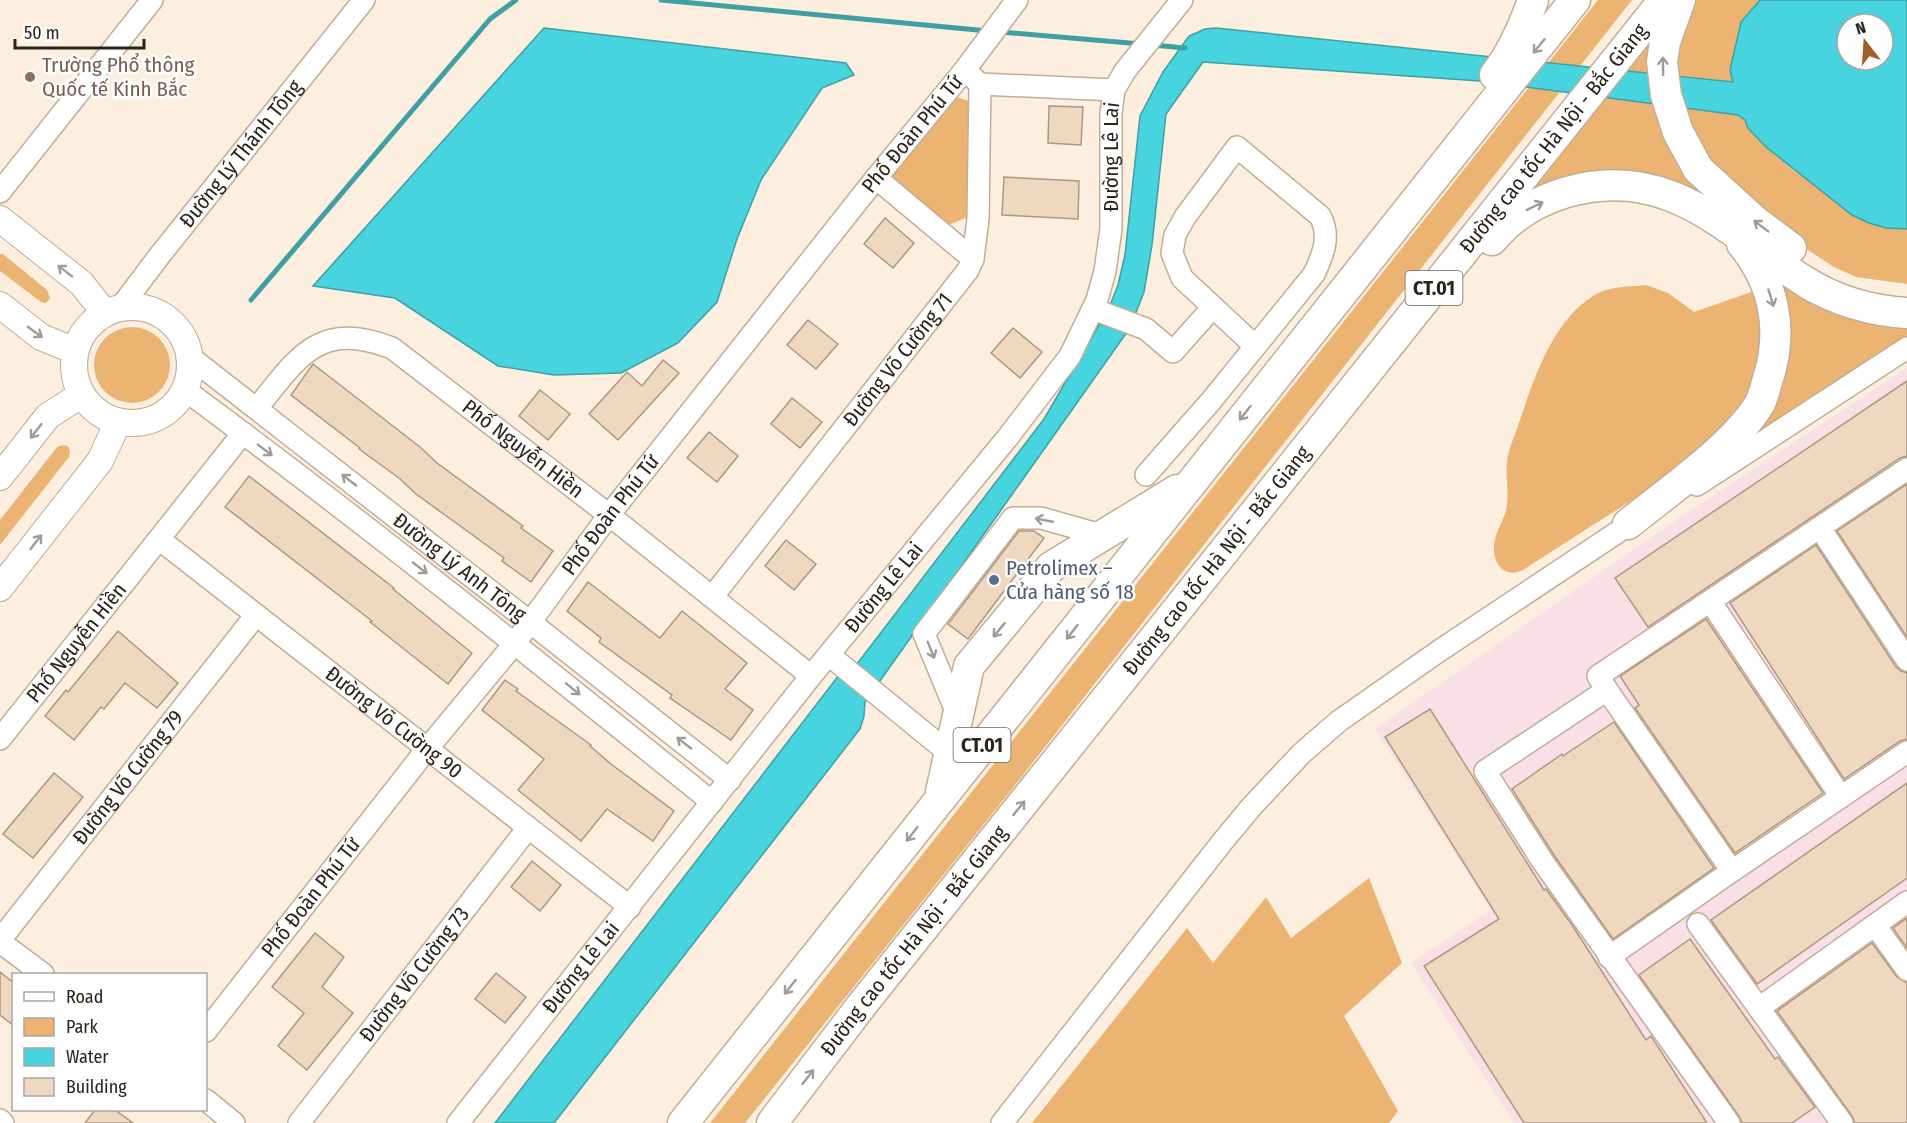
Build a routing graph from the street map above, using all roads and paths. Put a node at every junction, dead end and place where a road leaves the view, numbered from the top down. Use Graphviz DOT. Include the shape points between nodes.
graph roads {
  1 [pos="153,0"];
  2 [pos="364,0"];
  3 [pos="1533,0"];
  4 [pos="1575,0"];
  5 [pos="1664,0"];
  6 [pos="1680,0"];
  7 [pos="1011,7"];
  8 [pos="1176,7"];
  9 [pos="972,71"];
  10 [pos="1114,90"];
  11 [pos="876,178"];
  12 [pos="0,192"];
  13 [pos="0,219"];
  14 [pos="1730,230"];
  15 [pos="973,259"];
  16 [pos="1907,293"];
  17 [pos="0,305"];
  18 [pos="1214,307"];
  19 [pos="1095,309"];
  20 [pos="112,311"];
  21 [pos="1907,313"];
  22 [pos="1255,346"];
  23 [pos="1907,348"];
  24 [pos="75,351"];
  25 [pos="190,357"];
  26 [pos="1281,367"];
  27 [pos="184,390"];
  28 [pos="81,395"];
  29 [pos="257,408"];
  30 [pos="118,422"];
  31 [pos="243,434"];
  32 [pos="1907,469"];
  33 [pos="1146,475"];
  34 [pos="0,477"];
  35 [pos="1192,481"];
  36 [pos="382,506"];
  37 [pos="609,515"];
  38 [pos="1628,524"];
  39 [pos="366,526"];
  40 [pos="1820,528"];
  41 [pos="1101,535"];
  42 [pos="159,539"];
  43 [pos="1204,577"];
  44 [pos="0,588"];
  45 [pos="713,596"];
  46 [pos="1710,601"];
  47 [pos="256,615"];
  48 [pos="530,622"];
  49 [pos="515,643"];
  50 [pos="830,655"];
  51 [pos="1907,660"];
  52 [pos="811,676"];
  53 [pos="1607,690"];
  54 [pos="958,716"];
  55 [pos="0,739"];
  56 [pos="427,749"];
  57 [pos="1907,752"];
  58 [pos="950,753"];
  59 [pos="730,780"];
  60 [pos="1841,797"];
  61 [pos="939,799"];
  62 [pos="712,802"];
  63 [pos="528,828"];
  64 [pos="1732,871"];
  65 [pos="1907,902"];
  66 [pos="630,907"];
  67 [pos="1698,924"];
  68 [pos="1875,925"];
  69 [pos="0,941"];
  70 [pos="1609,957"];
  71 [pos="1907,970"];
  72 [pos="40,973"];
  73 [pos="1759,1008"];
  74 [pos="207,1030"];
  75 [pos="207,1101"];
  76 [pos="234,1123"];
  77 [pos="299,1123"];
  78 [pos="458,1123"];
  79 [pos="683,1123"];
  80 [pos="772,1123"];
  81 [pos="1002,1123"];
  82 [pos="1729,1123"];
  83 [pos="1842,1123"];
  1 -- 12 [label="street"];
  2 -- 20 [label="street, Đường Lý Thánh Tông"];
  3 -- 26 [label="highway" via="1504,64 1326,288"];
  4 -- 26 [label="highway, CT.01, one-way"];
  5 -- 43 [label="highway, Đường cao tốc Hà Nội - Bắc Giang / CT.01"];
  16 -- 6 [label="highway, one-way" via="1858,284 1801,256 1698,169 1678,132 1664,81 1665,42"];
  7 -- 9 [label="street, Phố Đoàn Phú Tứ"];
  8 -- 10 [label="street, Đường Lê Lai"];
  9 -- 10 [label="street"];
  9 -- 11 [label="street, Phố Đoàn Phú Tứ"];
  9 -- 15 [label="street, Đường Võ Cường 71" via="978,219"];
  10 -- 19 [label="street, Đường Lê Lai" via="1111,229"];
  11 -- 15 [label="street"];
  11 -- 37 [label="street, Phố Đoàn Phú Tứ"];
  20 -- 13 [label="main road, one-way"];
  14 -- 21 [label="highway" via="1822,291 1860,305"];
  14 -- 38 [label="highway, one-way" via="1761,272 1775,313 1776,344 1761,402 1741,428 1706,461"];
  43 -- 14 [label="highway, one-way" via="1267,523 1506,223 1523,211 1579,189 1627,184 1682,200"];
  15 -- 45 [label="street, Đường Võ Cường 71" via="961,281"];
  17 -- 24 [label="main road, one-way" via="41,337"];
  18 -- 19 [label="street" via="1173,352 1146,329"];
  18 -- 22 [label="street"];
  18 -- 22 [label="street" via="1182,278 1172,253 1175,235 1185,217 1237,147 1320,216 1326,227 1323,256 1314,274"];
  19 -- 50 [label="street, Đường Lê Lai" via="1070,356 1008,437"];
  20 -- 24 [label="main road" via="86,328"];
  20 -- 25 [label="main road" via="146,308 165,317 183,337"];
  22 -- 33 [label="street"];
  23 -- 38 [label="street" via="1701,482"];
  24 -- 28 [label="main road" via="74,377"];
  25 -- 27 [label="main road"];
  25 -- 29 [label="street, Đường Lý Anh Tông"];
  26 -- 35 [label="highway, CT.01, one-way"];
  27 -- 30 [label="main road" via="172,407 156,418"];
  27 -- 31 [label="street, Đường Lý Anh Tông"];
  28 -- 30 [label="main road" via="99,414"];
  28 -- 34 [label="main road, one-way" via="48,416"];
  36 -- 29 [label="street, Đường Lý Anh Tông, one-way"];
  29 -- 37 [label="street, Phố Nguyễn Hiền" via="298,358 319,344 339,338 386,346 401,353"];
  44 -- 30 [label="main road, one-way" via="100,461"];
  31 -- 39 [label="street, Đường Lý Anh Tông, one-way"];
  31 -- 42 [label="street, Phố Nguyễn Hiền"];
  32 -- 40 [label="street"];
  35 -- 41 [label="highway"];
  35 -- 61 [label="highway, CT.01, one-way"];
  36 -- 39 [label="street"];
  36 -- 48 [label="street, Đường Lý Anh Tông"];
  37 -- 45 [label="street, Phố Nguyễn Hiền"];
  37 -- 48 [label="street, Phố Đoàn Phú Tứ"];
  38 -- 81 [label="street" via="1439,651 1302,753 1230,832"];
  39 -- 49 [label="street, Đường Lý Anh Tông, one-way"];
  40 -- 46 [label="street"];
  40 -- 51 [label="street"];
  41 -- 54 [label="highway, one-way" via="1052,567 969,666"];
  41 -- 54 [label="street, one-way" via="1041,518 1013,518 924,634"];
  42 -- 47 [label="street, Đường Võ Cường 90"];
  42 -- 55 [label="street, Phố Nguyễn Hiền"];
  80 -- 43 [label="highway, Đường cao tốc Hà Nội - Bắc Giang / CT.01, one-way"];
  45 -- 52 [label="street, Phố Nguyễn Hiền"];
  46 -- 53 [label="street" via="1598,676"];
  46 -- 60 [label="street"];
  47 -- 56 [label="street, Đường Võ Cường 90"];
  47 -- 69 [label="street, Đường Võ Cường 79"];
  48 -- 49 [label="street, Phố Đoàn Phú Tứ"];
  59 -- 48 [label="street, Đường Lý Anh Tông, one-way"];
  49 -- 56 [label="street, Phố Đoàn Phú Tứ"];
  49 -- 62 [label="street, Đường Lý Anh Tông, one-way"];
  50 -- 52 [label="street, Đường Lê Lai"];
  50 -- 58 [label="street"];
  52 -- 59 [label="street, Đường Lê Lai"];
  53 -- 64 [label="street"];
  53 -- 70 [label="street" via="1485,771"];
  54 -- 58 [label="highway"];
  56 -- 63 [label="street, Đường Võ Cường 90"];
  56 -- 74 [label="street, Phố Đoàn Phú Tứ"];
  57 -- 60 [label="street"];
  58 -- 61 [label="highway"];
  59 -- 62 [label="street, Đường Lê Lai"];
  60 -- 64 [label="street"];
  61 -- 79 [label="highway, CT.01, one-way"];
  62 -- 66 [label="street, Đường Lê Lai"];
  63 -- 66 [label="street, Đường Võ Cường 90"];
  63 -- 77 [label="street, Đường Võ Cường 73"];
  64 -- 70 [label="street"];
  65 -- 68 [label="street"];
  66 -- 78 [label="street, Đường Lê Lai"];
  67 -- 73 [label="street"];
  68 -- 71 [label="street"];
  68 -- 73 [label="street"];
  69 -- 72 [label="street"];
  70 -- 82 [label="street"];
  73 -- 83 [label="street"];
  75 -- 76 [label="street"];
}
